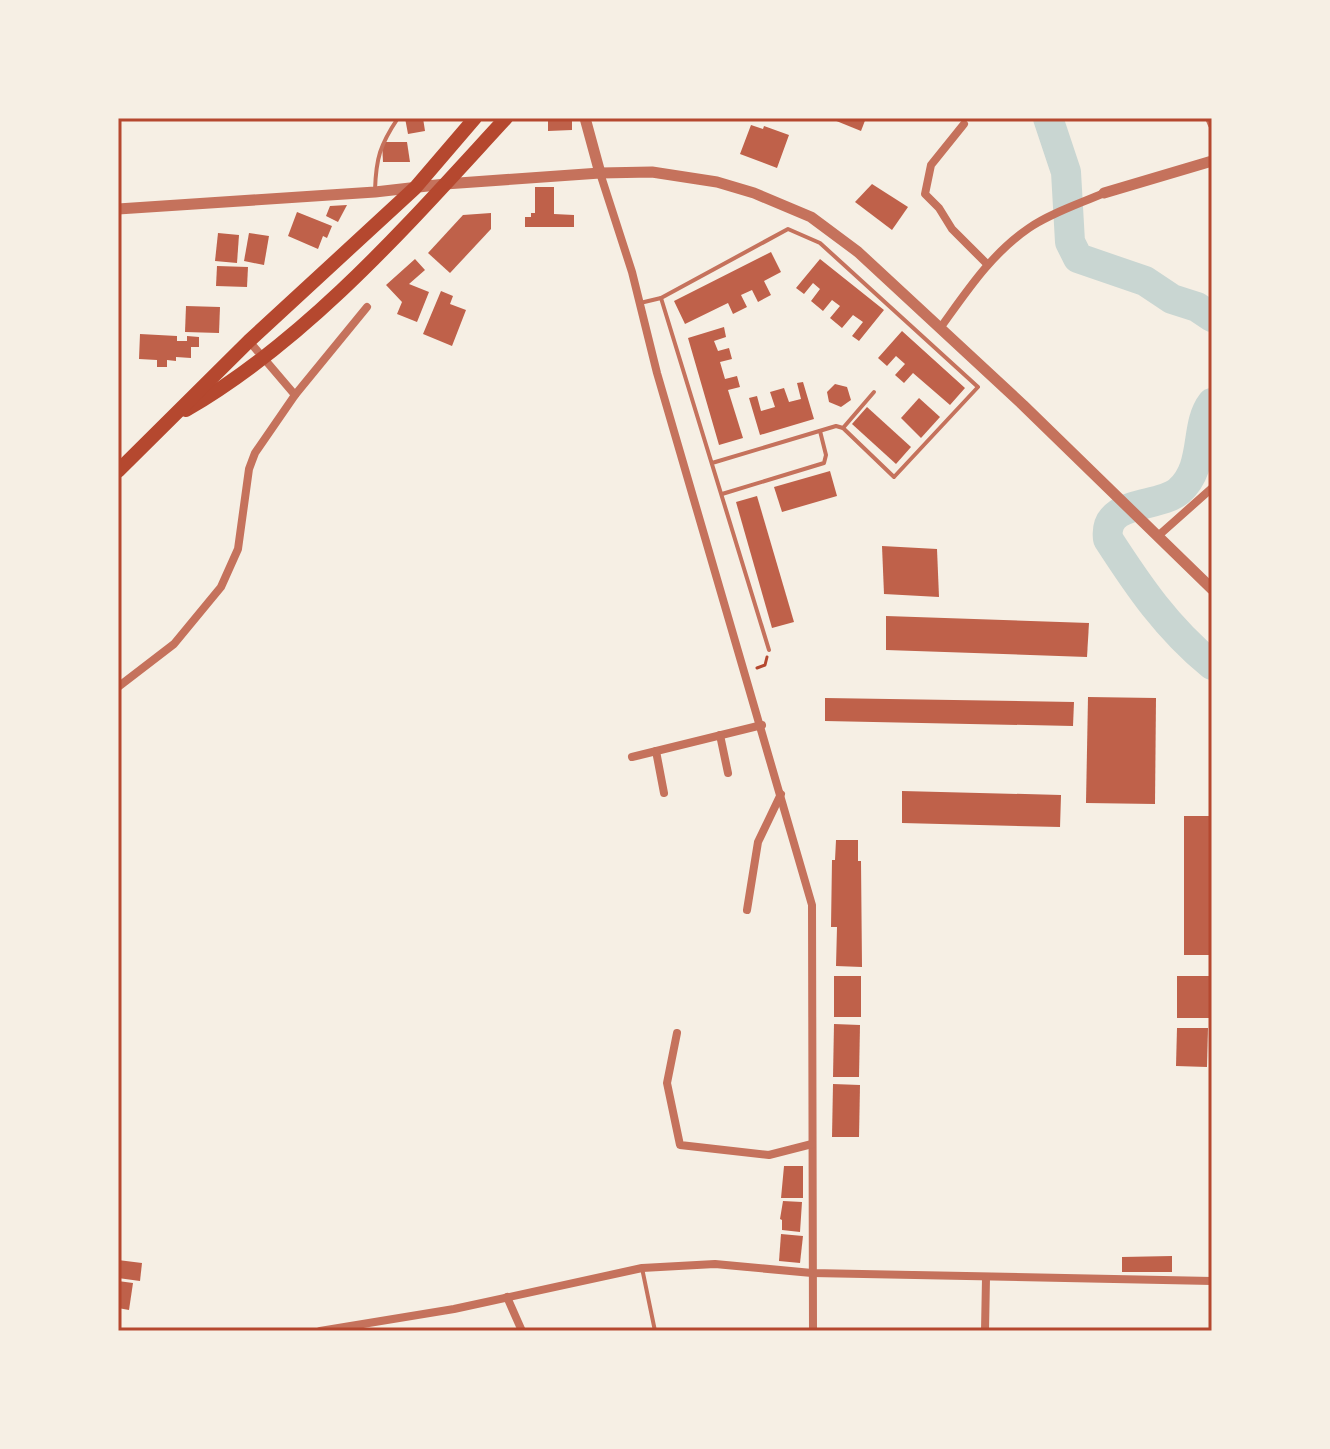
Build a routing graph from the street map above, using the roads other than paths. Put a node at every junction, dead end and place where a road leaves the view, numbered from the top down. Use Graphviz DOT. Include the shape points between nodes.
graph roads {
  1 [pos="398,118"];
  2 [pos="475,118"];
  3 [pos="506,118"];
  4 [pos="585,118"];
  5 [pos="1209,118"];
  6 [pos="964,124"];
  7 [pos="1212,125"];
  8 [pos="1212,161"];
  9 [pos="600,173"];
  10 [pos="445,184"];
  11 [pos="415,188"];
  12 [pos="375,192"];
  13 [pos="1104,193"];
  14 [pos="118,209"];
  15 [pos="987,264"];
  16 [pos="661,298"];
  17 [pos="640,303"];
  18 [pos="367,307"];
  19 [pos="941,327"];
  20 [pos="249,341"];
  21 [pos="262,358"];
  22 [pos="991,374"];
  23 [pos="978,387"];
  24 [pos="874,392"];
  25 [pos="295,395"];
  26 [pos="169,420"];
  27 [pos="843,428"];
  28 [pos="820,431"];
  29 [pos="712,463"];
  30 [pos="118,471"];
  31 [pos="1212,488"];
  32 [pos="722,494"];
  33 [pos="1158,536"];
  34 [pos="1212,589"];
  35 [pos="769,650"];
  36 [pos="118,687"];
  37 [pos="762,725"];
  38 [pos="720,735"];
  39 [pos="656,751"];
  40 [pos="632,757"];
  41 [pos="728,773"];
  42 [pos="664,793"];
  43 [pos="781,794"];
  44 [pos="747,910"];
  45 [pos="677,1033"];
  46 [pos="812,1144"];
  47 [pos="642,1268"];
  48 [pos="812,1273"];
  49 [pos="986,1278"];
  50 [pos="1212,1281"];
  51 [pos="507,1297"];
  52 [pos="320,1331"];
  53 [pos="522,1331"];
  54 [pos="655,1331"];
  55 [pos="813,1331"];
  56 [pos="985,1331"];
  1 -- 12 [label="lane" via="382,142"];
  2 -- 11 [label="main road"];
  3 -- 10 [label="main road"];
  4 -- 9 [label="street"];
  5 -- 7 [label="street"];
  6 -- 15 [label="street" via="931,165 925,194"];
  8 -- 13 [label="street"];
  9 -- 10 [label="street"];
  9 -- 17 [label="street"];
  9 -- 19 [label="street" via="652,172 717,182 811,217"];
  10 -- 11 [label="street"];
  10 -- 21 [label="main road" via="408,225"];
  11 -- 12 [label="street"];
  11 -- 20 [label="main road"];
  12 -- 14 [label="street"];
  13 -- 15 [label="street" via="1030,227"];
  15 -- 19 [label="street"];
  16 -- 17 [label="lane"];
  16 -- 23 [label="lane" via="788,229 820,243"];
  16 -- 29 [label="lane"];
  17 -- 37 [label="street"];
  18 -- 25 [label="street"];
  19 -- 22 [label="street"];
  20 -- 21 [label="street"];
  20 -- 26 [label="main road"];
  21 -- 25 [label="street"];
  21 -- 26 [label="main road" via="223,389"];
  22 -- 23 [label="lane"];
  22 -- 33 [label="street"];
  23 -- 27 [label="lane" via="894,477"];
  24 -- 27 [label="lane"];
  25 -- 36 [label="street" via="255,453 238,549 221,587 174,644"];
  26 -- 30 [label="main road"];
  27 -- 28 [label="lane"];
  28 -- 29 [label="lane"];
  28 -- 32 [label="lane" via="824,463"];
  29 -- 32 [label="lane"];
  31 -- 33 [label="street"];
  32 -- 35 [label="lane"];
  33 -- 34 [label="street"];
  37 -- 38 [label="street"];
  37 -- 43 [label="street"];
  38 -- 39 [label="street"];
  38 -- 41 [label="street"];
  39 -- 40 [label="street"];
  39 -- 42 [label="street"];
  43 -- 44 [label="street" via="758,842"];
  43 -- 46 [label="street" via="812,905"];
  45 -- 46 [label="street" via="667,1083 680,1145 769,1155"];
  46 -- 48 [label="street"];
  47 -- 48 [label="street" via="715,1264"];
  47 -- 51 [label="street"];
  47 -- 54 [label="lane"];
  48 -- 49 [label="street"];
  48 -- 55 [label="street"];
  49 -- 50 [label="street"];
  49 -- 56 [label="street"];
  51 -- 52 [label="street"];
  51 -- 53 [label="street"];
}
